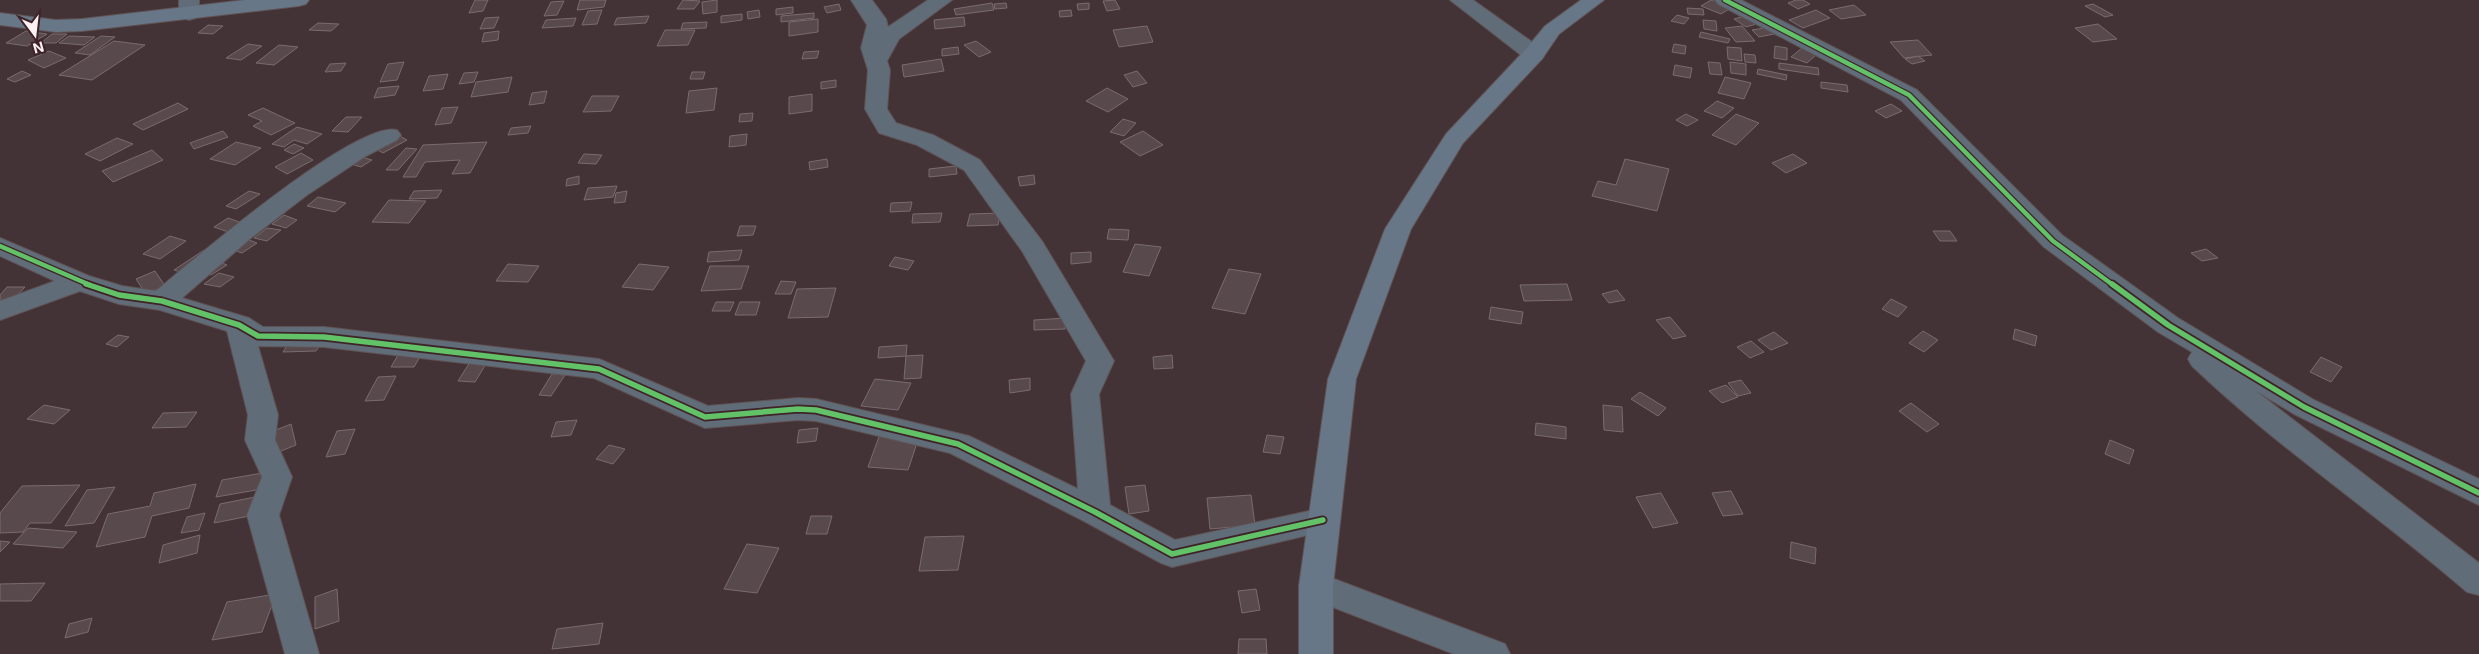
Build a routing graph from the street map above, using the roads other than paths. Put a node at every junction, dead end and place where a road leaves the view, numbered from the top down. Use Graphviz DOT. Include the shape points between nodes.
graph roads {
  1 [pos="299,0"];
  2 [pos="861,0"];
  3 [pos="942,0"];
  4 [pos="1460,0"];
  5 [pos="1594,0"];
  6 [pos="1724,0"];
  7 [pos="189,7"];
  8 [pos="0,20"];
  9 [pos="1534,54"];
  10 [pos="876,60"];
  11 [pos="389,135"];
  12 [pos="0,246"];
  13 [pos="80,282"];
  14 [pos="162,301"];
  15 [pos="0,311"];
  16 [pos="239,325"];
  17 [pos="2168,325"];
  18 [pos="2479,493"];
  19 [pos="1095,512"];
  20 [pos="1323,520"];
  21 [pos="2479,582"];
  22 [pos="1316,586"];
  23 [pos="302,654"];
  24 [pos="1316,654"];
  25 [pos="1494,654"];
  1 -- 7 [label="main road"];
  2 -- 10 [label="street" via="878,25 872,48"];
  3 -- 10 [label="street" via="904,23 890,36"];
  4 -- 9 [label="street"];
  5 -- 9 [label="main road" via="1552,30"];
  6 -- 17 [label="street" via="1909,94 2053,241"];
  7 -- 8 [label="main road" via="82,25 56,26"];
  9 -- 20 [label="main road" via="1454,139 1398,228 1342,379"];
  10 -- 19 [label="street" via="879,70 876,109 887,128 925,140 972,165 1034,247 1100,361 1085,394"];
  11 -- 14 [label="street" via="335,163 262,215"];
  12 -- 13 [label="street"];
  13 -- 14 [label="street" via="119,295"];
  13 -- 15 [label="street"];
  14 -- 16 [label="street"];
  16 -- 19 [label="street" via="258,336 324,337 599,370 705,417 816,410 958,444"];
  16 -- 23 [label="street" via="262,415 260,440 277,477 263,515"];
  17 -- 18 [label="street" via="2304,407"];
  17 -- 21 [label="street" via="2229,386 2272,423 2447,554"];
  19 -- 20 [label="street" via="1172,554"];
  20 -- 22 [label="main road"];
  22 -- 24 [label="main road"];
  22 -- 25 [label="street"];
}
